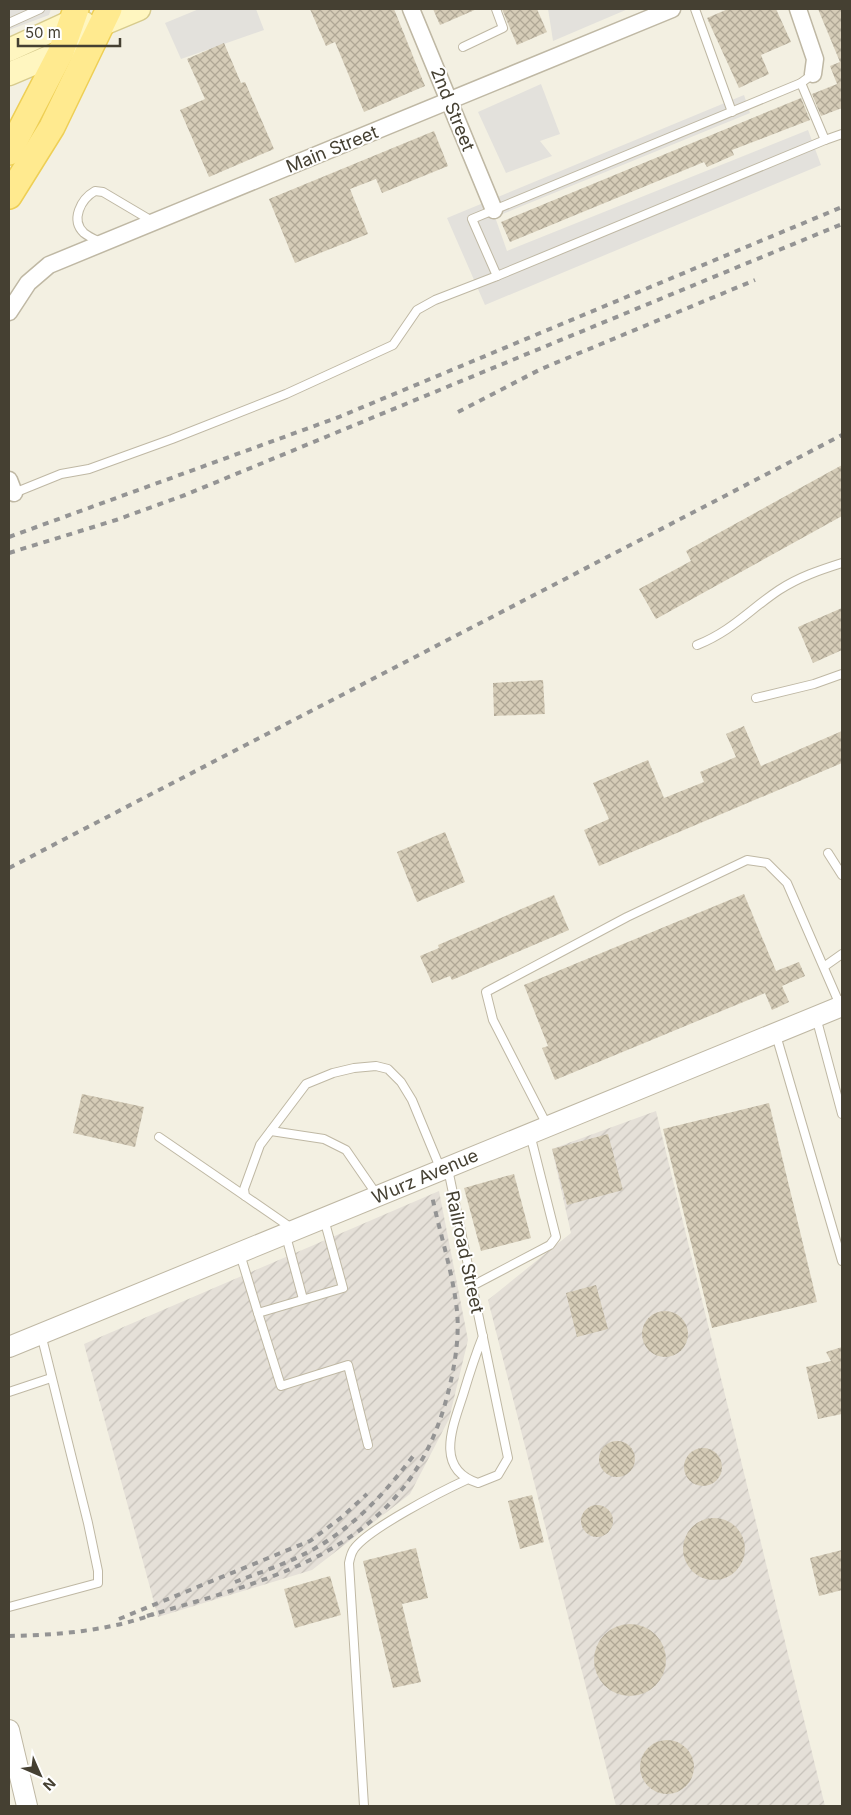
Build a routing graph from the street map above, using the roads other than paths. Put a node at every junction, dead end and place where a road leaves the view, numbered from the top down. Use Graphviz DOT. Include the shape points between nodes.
graph roads {
  1 [pos="40,9"];
  2 [pos="139,9"];
  3 [pos="411,9"];
  4 [pos="496,9"];
  5 [pos="672,9"];
  6 [pos="695,9"];
  7 [pos="798,9"];
  8 [pos="73,16"];
  9 [pos="106,16"];
  10 [pos="9,24"];
  11 [pos="462,46"];
  12 [pos="9,50"];
  13 [pos="61,52"];
  14 [pos="9,74"];
  15 [pos="807,78"];
  16 [pos="449,101"];
  17 [pos="732,112"];
  18 [pos="842,134"];
  19 [pos="825,140"];
  20 [pos="9,152"];
  21 [pos="9,196"];
  22 [pos="494,210"];
  23 [pos="154,222"];
  24 [pos="102,243"];
  25 [pos="496,276"];
  26 [pos="9,312"];
  27 [pos="12,486"];
  28 [pos="842,563"];
  29 [pos="696,645"];
  30 [pos="842,674"];
  31 [pos="756,698"];
  32 [pos="828,853"];
  33 [pos="842,875"];
  34 [pos="842,954"];
  35 [pos="825,966"];
  36 [pos="842,1006"];
  37 [pos="816,1017"];
  38 [pos="775,1033"];
  39 [pos="842,1114"];
  40 [pos="538,1128"];
  41 [pos="271,1131"];
  42 [pos="159,1137"];
  43 [pos="444,1168"];
  44 [pos="245,1196"];
  45 [pos="378,1197"];
  46 [pos="324,1219"];
  47 [pos="290,1233"];
  48 [pos="240,1253"];
  49 [pos="842,1261"];
  50 [pos="472,1286"];
  51 [pos="303,1299"];
  52 [pos="258,1312"];
  53 [pos="41,1334"];
  54 [pos="483,1336"];
  55 [pos="9,1348"];
  56 [pos="51,1378"];
  57 [pos="9,1392"];
  58 [pos="368,1445"];
  59 [pos="466,1480"];
  60 [pos="9,1607"];
  61 [pos="9,1730"];
  62 [pos="27,1806"];
  63 [pos="364,1806"];
  1 -- 10 [label="lane"];
  2 -- 9 [label="main road"];
  3 -- 16 [label="street, 2nd Street"];
  4 -- 11 [label="lane" via="503,28"];
  5 -- 16 [label="street, Main Street"];
  6 -- 17 [label="lane"];
  7 -- 15 [label="street" via="815,59"];
  8 -- 9 [label="main road"];
  8 -- 12 [label="main road"];
  8 -- 13 [label="main road"];
  9 -- 13 [label="main road"];
  9 -- 21 [label="main road" via="52,127"];
  13 -- 14 [label="main road"];
  13 -- 20 [label="main road"];
  15 -- 17 [label="lane"];
  15 -- 19 [label="lane"];
  16 -- 22 [label="street, 2nd Street"];
  16 -- 23 [label="street, Main Street"];
  17 -- 22 [label="lane"];
  18 -- 19 [label="lane"];
  19 -- 25 [label="lane"];
  22 -- 25 [label="lane" via="472,219"];
  23 -- 24 [label="street, Main Street"];
  23 -- 24 [label="lane" via="103,192 95,192 82,202 78,220 84,234"];
  24 -- 26 [label="street, Main Street" via="50,265 28,283"];
  25 -- 27 [label="lane" via="416,310 393,346 286,394 89,469"];
  28 -- 29 [label="lane" via="806,574 716,637"];
  30 -- 31 [label="lane"];
  32 -- 33 [label="lane"];
  34 -- 35 [label="lane"];
  35 -- 36 [label="lane"];
  35 -- 40 [label="lane" via="787,883 767,863 747,860 627,917 486,992 493,1020"];
  36 -- 37 [label="street, Wurz Avenue"];
  37 -- 38 [label="street, Wurz Avenue"];
  37 -- 39 [label="lane"];
  38 -- 40 [label="street, Wurz Avenue"];
  38 -- 49 [label="lane"];
  40 -- 43 [label="street, Wurz Avenue"];
  40 -- 50 [label="lane" via="556,1237 550,1245"];
  41 -- 43 [label="lane, Railroad Street" via="306,1084 333,1073 376,1066 388,1069 401,1082"];
  41 -- 44 [label="lane, Railroad Street" via="260,1145 244,1189"];
  41 -- 45 [label="lane" via="324,1139 346,1150"];
  42 -- 44 [label="lane"];
  43 -- 45 [label="street, Wurz Avenue"];
  43 -- 50 [label="lane, Railroad Street"];
  44 -- 47 [label="lane"];
  45 -- 46 [label="street, Wurz Avenue"];
  46 -- 47 [label="street, Wurz Avenue"];
  46 -- 51 [label="lane" via="343,1288"];
  47 -- 48 [label="street, Wurz Avenue"];
  47 -- 51 [label="lane"];
  48 -- 52 [label="lane"];
  48 -- 53 [label="street, Wurz Avenue"];
  50 -- 54 [label="lane, Railroad Street"];
  51 -- 52 [label="lane"];
  52 -- 58 [label="lane" via="281,1386 348,1365"];
  53 -- 55 [label="street, Wurz Avenue"];
  53 -- 56 [label="lane"];
  54 -- 59 [label="lane, Railroad Street" via="450,1433 450,1452 455,1468"];
  54 -- 59 [label="lane, Railroad Street" via="508,1458 498,1475 478,1484"];
  56 -- 57 [label="lane"];
  56 -- 60 [label="lane" via="88,1522 98,1583"];
  59 -- 63 [label="lane" via="436,1494 374,1532 351,1554"];
  61 -- 62 [label="street"];
}
